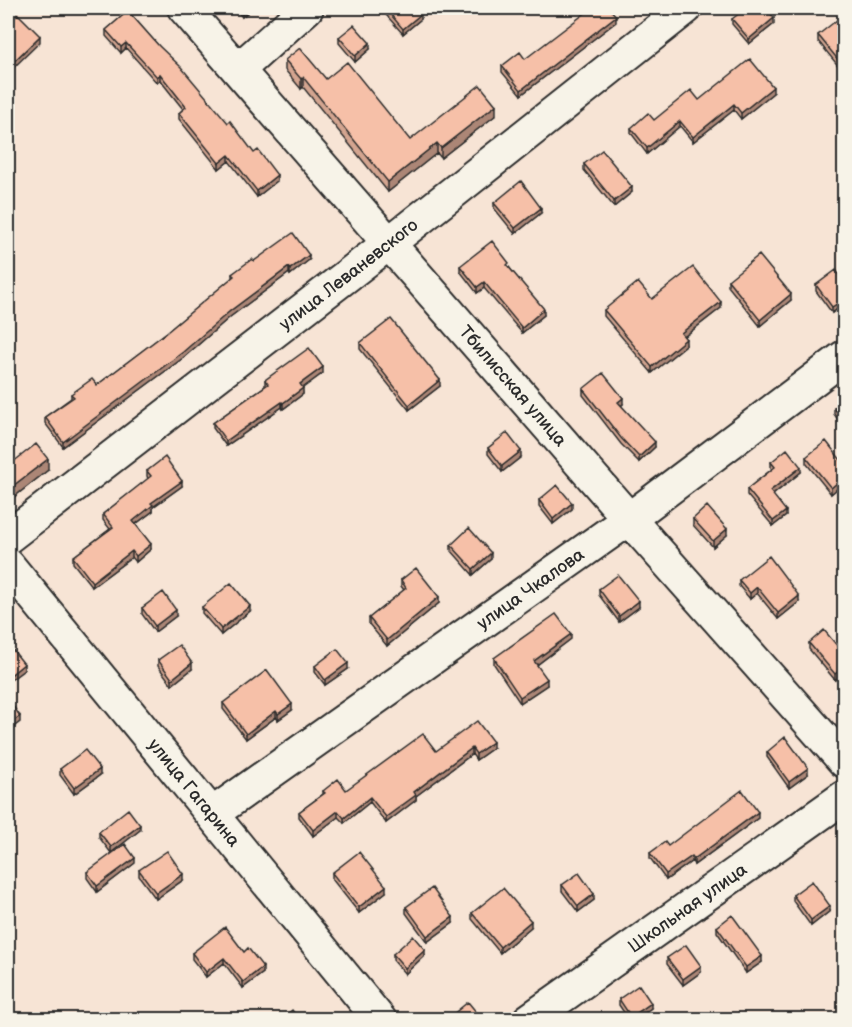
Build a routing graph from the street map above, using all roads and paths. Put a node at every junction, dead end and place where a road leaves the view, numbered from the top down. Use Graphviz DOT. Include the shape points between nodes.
graph roads {
  1 [pos="184,8"];
  2 [pos="307,8"];
  3 [pos="686,8"];
  4 [pos="239,69"];
  5 [pos="388,244"];
  6 [pos="844,357"];
  7 [pos="629,519"];
  8 [pos="8,537"];
  9 [pos="8,565"];
  10 [pos="844,761"];
  11 [pos="844,797"];
  12 [pos="212,814"];
  13 [pos="380,1020"];
  14 [pos="529,1020"];
  1 -- 4 [label="street, Тбилисская улица"];
  2 -- 4 [label="street"];
  3 -- 5 [label="street, улица Леваневского"];
  4 -- 5 [label="street, Тбилисская улица"];
  5 -- 7 [label="street, Тбилисская улица"];
  5 -- 8 [label="street, улица Леваневского"];
  6 -- 7 [label="street, улица Чкалова"];
  7 -- 10 [label="street, Тбилисская улица"];
  7 -- 12 [label="street, улица Чкалова"];
  9 -- 12 [label="street, улица Гагарина"];
  11 -- 14 [label="street, Школьная улица"];
  12 -- 13 [label="street, улица Гагарина"];
}
